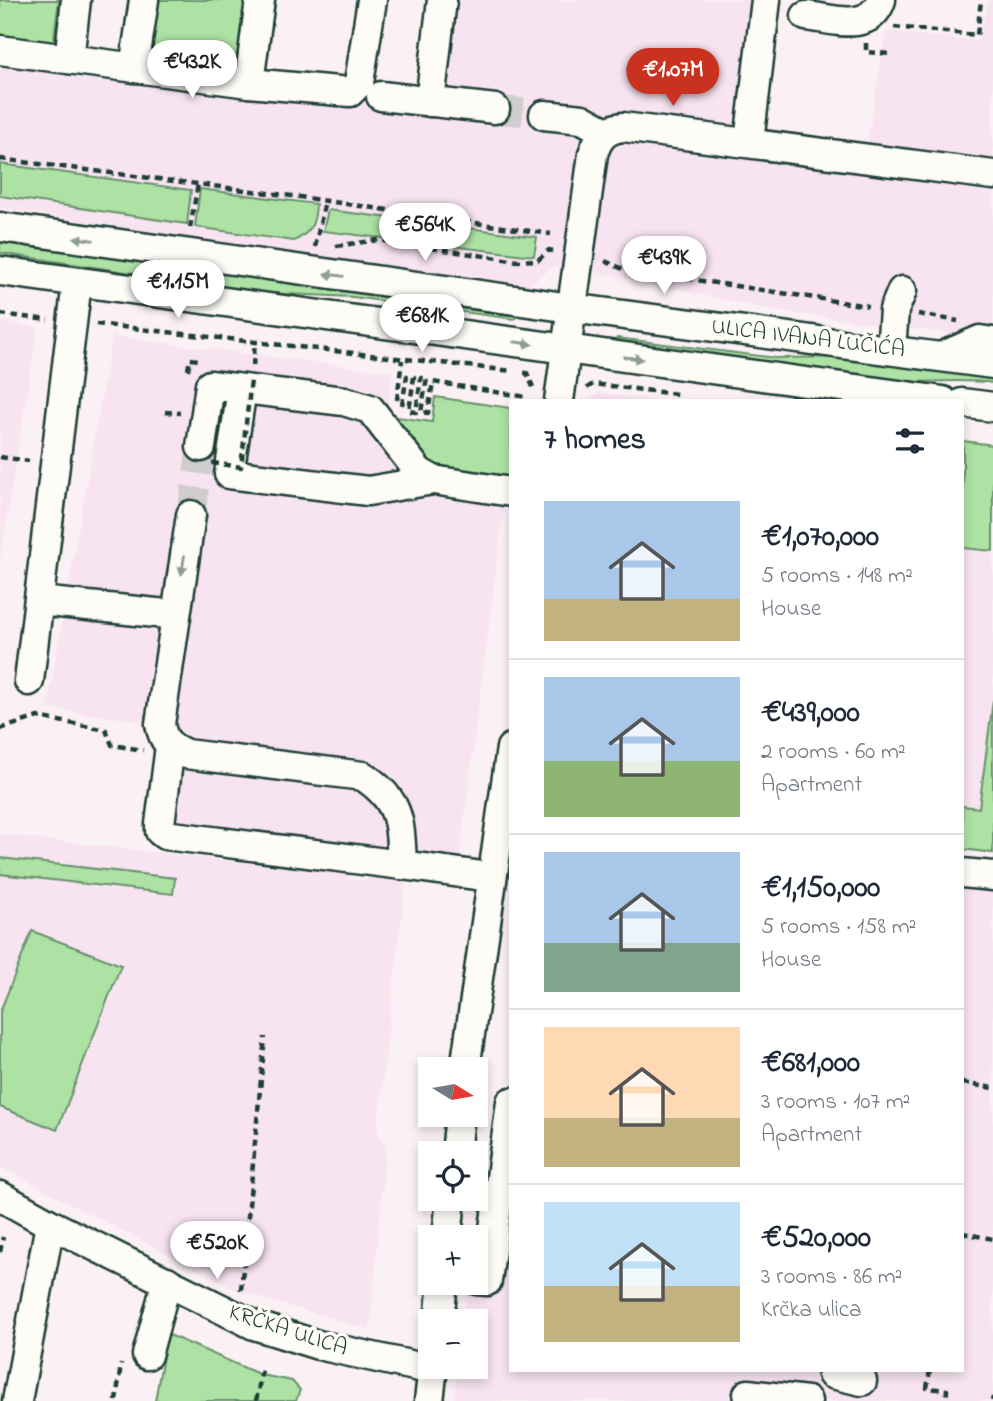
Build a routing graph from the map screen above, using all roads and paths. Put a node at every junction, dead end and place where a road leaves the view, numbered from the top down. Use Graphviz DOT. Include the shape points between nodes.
graph roads {
  1 [pos="76,0"];
  2 [pos="144,0"];
  3 [pos="260,0"];
  4 [pos="372,0"];
  5 [pos="443,0"];
  6 [pos="766,0"];
  7 [pos="981,0"];
  8 [pos="875,10"];
  9 [pos="806,16"];
  10 [pos="0,50"];
  11 [pos="69,59"];
  12 [pos="134,68"];
  13 [pos="249,83"];
  14 [pos="381,96"];
  15 [pos="430,102"];
  16 [pos="495,109"];
  17 [pos="544,115"];
  18 [pos="606,132"];
  19 [pos="749,142"];
  20 [pos="0,159"];
  21 [pos="993,175"];
  22 [pos="198,184"];
  23 [pos="325,201"];
  24 [pos="0,227"];
  25 [pos="190,232"];
  26 [pos="551,234"];
  27 [pos="363,241"];
  28 [pos="315,247"];
  29 [pos="549,250"];
  30 [pos="602,257"];
  31 [pos="518,261"];
  32 [pos="512,268"];
  33 [pos="0,271"];
  34 [pos="77,282"];
  35 [pos="898,300"];
  36 [pos="571,309"];
  37 [pos="0,314"];
  38 [pos="56,321"];
  39 [pos="966,323"];
  40 [pos="83,324"];
  41 [pos="256,342"];
  42 [pos="993,342"];
  43 [pos="566,349"];
  44 [pos="891,349"];
  45 [pos="254,355"];
  46 [pos="942,357"];
  47 [pos="402,359"];
  48 [pos="993,364"];
  49 [pos="247,385"];
  50 [pos="561,395"];
  51 [pos="682,395"];
  52 [pos="859,396"];
  53 [pos="527,397"];
  54 [pos="909,399"];
  55 [pos="964,403"];
  56 [pos="993,407"];
  57 [pos="206,455"];
  58 [pos="0,457"];
  59 [pos="36,462"];
  60 [pos="433,480"];
  61 [pos="509,492"];
  62 [pos="191,515"];
  63 [pos="39,601"];
  64 [pos="176,615"];
  65 [pos="29,681"];
  66 [pos="0,729"];
  67 [pos="169,751"];
  68 [pos="509,780"];
  69 [pos="402,865"];
  70 [pos="964,873"];
  71 [pos="993,876"];
  72 [pos="490,877"];
  73 [pos="265,1037"];
  74 [pos="467,1057"];
  75 [pos="964,1083"];
  76 [pos="993,1088"];
  77 [pos="509,1123"];
  78 [pos="0,1196"];
  79 [pos="50,1224"];
  80 [pos="964,1233"];
  81 [pos="3,1237"];
  82 [pos="993,1239"];
  83 [pos="0,1252"];
  84 [pos="495,1271"];
  85 [pos="167,1281"];
  86 [pos="240,1297"];
  87 [pos="147,1355"];
  88 [pos="418,1365"];
  89 [pos="262,1370"];
  90 [pos="832,1372"];
  91 [pos="930,1372"];
  92 [pos="432,1379"];
  93 [pos="862,1381"];
  94 [pos="748,1394"];
  95 [pos="17,1401"];
  96 [pos="256,1401"];
  97 [pos="429,1401"];
  98 [pos="807,1401"];
  99 [pos="946,1401"];
  1 -- 11 [label="street"];
  2 -- 12 [label="street"];
  3 -- 13 [label="street"];
  4 -- 13 [label="street" via="356,88 343,92"];
  5 -- 15 [label="street"];
  6 -- 19 [label="street"];
  7 -- 8 [label="path" via="977,35 889,27"];
  8 -- 9 [label="street" via="858,22"];
  10 -- 11 [label="street"];
  11 -- 12 [label="street"];
  12 -- 13 [label="street"];
  14 -- 15 [label="street"];
  15 -- 16 [label="street"];
  17 -- 18 [label="street" via="582,119"];
  18 -- 19 [label="street" via="623,127"];
  18 -- 36 [label="street" via="593,154"];
  19 -- 21 [label="street"];
  20 -- 22 [label="path"];
  22 -- 23 [label="path"];
  22 -- 25 [label="path"];
  23 -- 26 [label="path"];
  23 -- 28 [label="path"];
  36 -- 24 [label="street, ULICA IVANA LUČIĆA, one-way"];
  27 -- 31 [label="path"];
  29 -- 31 [label="path" via="538,260"];
  30 -- 35 [label="path" via="607,264 623,269"];
  31 -- 32 [label="path"];
  33 -- 34 [label="street, ULICA IVANA LUČIĆA"];
  34 -- 43 [label="street, ULICA IVANA LUČIĆA, one-way"];
  34 -- 63 [label="street"];
  35 -- 39 [label="path"];
  35 -- 44 [label="street"];
  36 -- 43 [label="street"];
  36 -- 44 [label="street, ULICA IVANA LUČIĆA"];
  37 -- 38 [label="path"];
  40 -- 41 [label="path"];
  41 -- 45 [label="path"];
  41 -- 47 [label="path"];
  42 -- 46 [label="street" via="980,340"];
  43 -- 50 [label="street"];
  43 -- 52 [label="street, ULICA IVANA LUČIĆA, one-way"];
  44 -- 46 [label="street, ULICA IVANA LUČIĆA"];
  46 -- 48 [label="street, ULICA IVANA LUČIĆA"];
  47 -- 50 [label="path" via="527,373 532,387"];
  47 -- 53 [label="path" via="396,409 401,410 407,376 414,376 409,411 416,412 421,378 428,378 421,412 428,413 433,382 445,379"];
  49 -- 57 [label="street" via="210,385"];
  49 -- 57 [label="path, bridge" via="241,467"];
  49 -- 60 [label="street" via="370,409 419,471"];
  49 -- 60 [label="street" via="229,474 368,491"];
  50 -- 51 [label="path" via="593,384"];
  52 -- 54 [label="street, ULICA IVANA LUČIĆA"];
  55 -- 56 [label="street"];
  58 -- 59 [label="path"];
  60 -- 61 [label="street"];
  62 -- 64 [label="street, one-way"];
  63 -- 64 [label="street"];
  63 -- 65 [label="street"];
  64 -- 67 [label="street" via="160,723"];
  66 -- 67 [label="path" via="38,717 106,730 112,745"];
  67 -- 69 [label="street" via="363,776 385,790 397,810"];
  67 -- 69 [label="street" via="160,824 165,835"];
  68 -- 72 [label="street"];
  69 -- 72 [label="street"];
  70 -- 71 [label="street"];
  72 -- 74 [label="street"];
  73 -- 86 [label="path"];
  75 -- 76 [label="path"];
  77 -- 84 [label="street"];
  78 -- 79 [label="street, KRČKA ULICA"];
  79 -- 85 [label="street, KRČKA ULICA"];
  79 -- 95 [label="street"];
  80 -- 82 [label="path"];
  81 -- 83 [label="path"];
  85 -- 87 [label="street"];
  85 -- 88 [label="street, KRČKA ULICA" via="269,1330"];
  89 -- 96 [label="path"];
  90 -- 93 [label="street"];
  91 -- 99 [label="path" via="927,1388 947,1390"];
  92 -- 97 [label="street"];
  94 -- 98 [label="street"];
}
